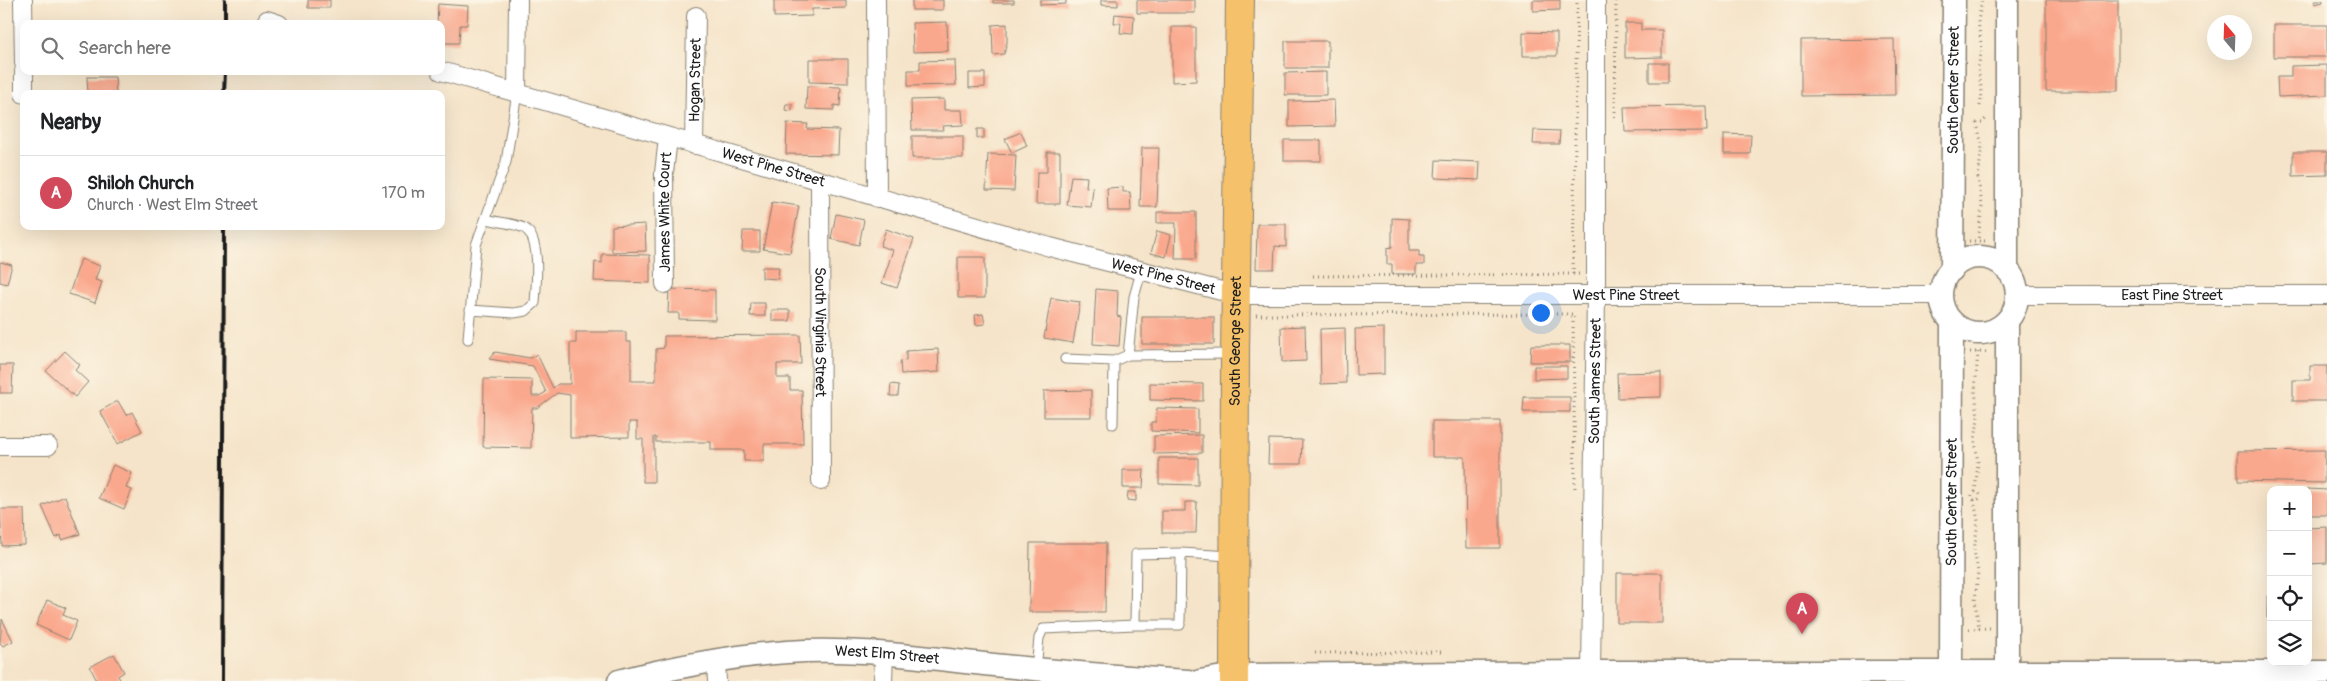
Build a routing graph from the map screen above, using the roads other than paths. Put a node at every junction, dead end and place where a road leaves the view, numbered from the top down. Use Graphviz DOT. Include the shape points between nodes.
graph roads {
  1 [pos="23,0"];
  2 [pos="518,0"];
  3 [pos="876,0"];
  4 [pos="1240,0"];
  5 [pos="1596,0"];
  6 [pos="1954,0"];
  7 [pos="2006,0"];
  8 [pos="696,16"];
  9 [pos="23,20"];
  10 [pos="445,72"];
  11 [pos="24,75"];
  12 [pos="24,90"];
  13 [pos="517,93"];
  14 [pos="668,138"];
  15 [pos="694,145"];
  16 [pos="820,182"];
  17 [pos="877,198"];
  18 [pos="486,219"];
  19 [pos="1952,270"];
  20 [pos="2007,270"];
  21 [pos="1141,272"];
  22 [pos="665,284"];
  23 [pos="1596,294"];
  24 [pos="1941,295"];
  25 [pos="2018,295"];
  26 [pos="2327,295"];
  27 [pos="1242,305"];
  28 [pos="470,310"];
  29 [pos="2007,321"];
  30 [pos="1952,322"];
  31 [pos="468,339"];
  32 [pos="1235,354"];
  33 [pos="1128,355"];
  34 [pos="1065,359"];
  35 [pos="1114,361"];
  36 [pos="1113,424"];
  37 [pos="0,446"];
  38 [pos="48,446"];
  39 [pos="821,481"];
  40 [pos="1181,553"];
  41 [pos="1234,556"];
  42 [pos="1135,624"];
  43 [pos="884,652"];
  44 [pos="1036,670"];
  45 [pos="717,671"];
  46 [pos="2327,672"];
  47 [pos="2007,674"];
  48 [pos="1584,675"];
  49 [pos="1951,677"];
  50 [pos="1234,678"];
  51 [pos="1327,678"];
  52 [pos="1361,678"];
  53 [pos="619,681"];
  54 [pos="883,681"];
  55 [pos="1188,681"];
  56 [pos="1200,681"];
  1 -- 9 [label="street"];
  2 -- 13 [label="street"];
  3 -- 17 [label="street"];
  4 -- 27 [label="main road, South George Street"];
  5 -- 23 [label="street, South James Street"];
  6 -- 19 [label="street, South Center Street"];
  7 -- 20 [label="street"];
  8 -- 15 [label="street, Hogan Street"];
  10 -- 13 [label="street, West Pine Street"];
  11 -- 12 [label="street"];
  13 -- 14 [label="street, West Pine Street"];
  13 -- 18 [label="lane" via="506,162"];
  14 -- 15 [label="street, West Pine Street"];
  14 -- 22 [label="street, James White Court" via="664,173"];
  15 -- 16 [label="street, West Pine Street"];
  16 -- 17 [label="street, West Pine Street"];
  16 -- 39 [label="street, South Virginia Street"];
  17 -- 21 [label="street, West Pine Street"];
  18 -- 28 [label="lane" via="476,245"];
  18 -- 28 [label="lane" via="524,228 530,233 536,244 535,303 526,311 514,313"];
  19 -- 20 [label="street" via="1969,259 1980,257 1990,259"];
  19 -- 24 [label="street, South Center Street" via="1946,277"];
  20 -- 25 [label="street"];
  21 -- 27 [label="street, West Pine Street"];
  21 -- 33 [label="lane" via="1134,297"];
  23 -- 24 [label="street, West Pine Street"];
  23 -- 27 [label="street, West Pine Street"];
  23 -- 48 [label="street, South James Street"];
  24 -- 30 [label="street, South Center Street" via="1946,314"];
  25 -- 26 [label="street, East Pine Street"];
  25 -- 29 [label="street" via="2015,309"];
  27 -- 32 [label="main road, South George Street"];
  28 -- 31 [label="lane"];
  29 -- 30 [label="street" via="1995,330 1980,333 1970,332"];
  29 -- 47 [label="street"];
  30 -- 49 [label="street, South Center Street"];
  32 -- 33 [label="lane"];
  32 -- 41 [label="main road, South George Street"];
  33 -- 35 [label="lane"];
  34 -- 35 [label="lane"];
  35 -- 36 [label="lane"];
  37 -- 38 [label="street"];
  40 -- 41 [label="lane"];
  40 -- 42 [label="lane" via="1136,554"];
  40 -- 42 [label="lane" via="1180,625"];
  41 -- 50 [label="main road, South George Street"];
  42 -- 44 [label="lane" via="1043,628"];
  43 -- 44 [label="street, West Elm Street"];
  43 -- 45 [label="street, West Elm Street" via="788,652"];
  43 -- 54 [label="street"];
  44 -- 55 [label="street, West Elm Street"];
  45 -- 53 [label="street, West Elm Street" via="680,666"];
  46 -- 47 [label="street"];
  47 -- 49 [label="street"];
  48 -- 49 [label="street"];
  48 -- 52 [label="street"];
  50 -- 51 [label="street"];
  50 -- 56 [label="street"];
  51 -- 52 [label="street"];
}
